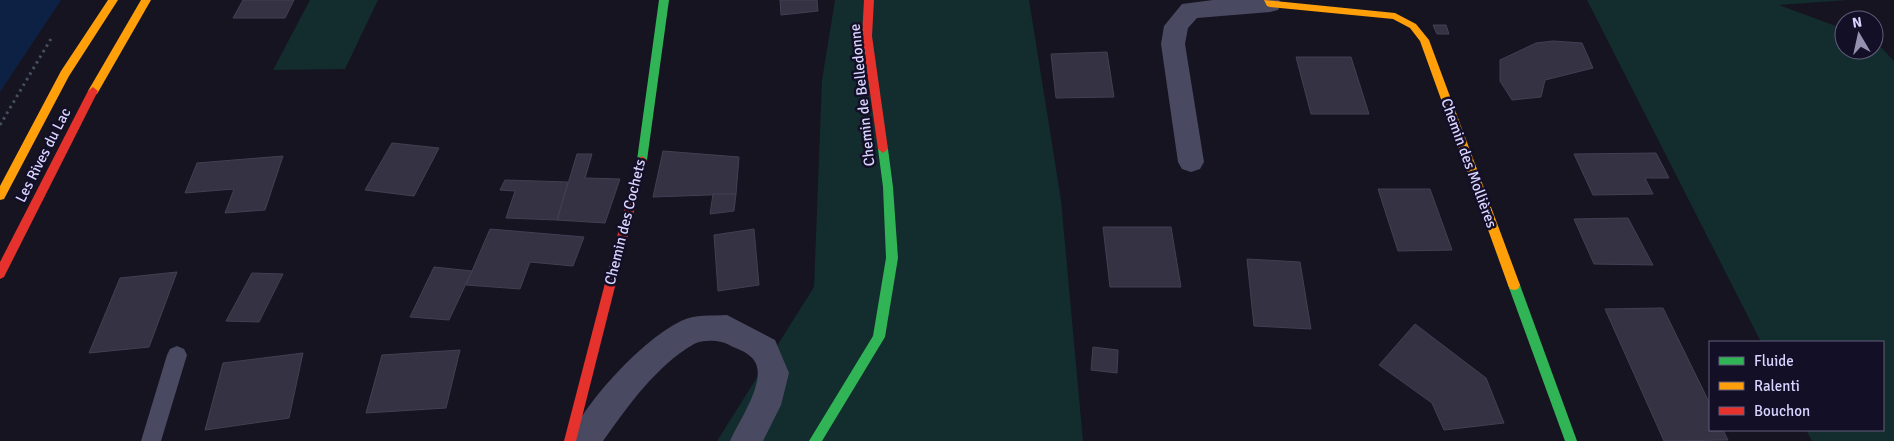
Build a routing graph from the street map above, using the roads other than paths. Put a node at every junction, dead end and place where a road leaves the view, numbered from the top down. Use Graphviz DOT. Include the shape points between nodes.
graph roads {
  1 [pos="113,0"];
  2 [pos="146,0"];
  3 [pos="664,0"];
  4 [pos="869,0"];
  5 [pos="1270,2"];
  6 [pos="1191,162"];
  7 [pos="0,196"];
  8 [pos="0,274"];
  9 [pos="177,355"];
  10 [pos="151,441"];
  11 [pos="570,441"];
  12 [pos="584,441"];
  13 [pos="746,441"];
  14 [pos="815,441"];
  15 [pos="1571,441"];
  1 -- 7 [label="main road, Les Rives du Lac" via="66,74"];
  2 -- 8 [label="main road, Les Rives du Lac" via="100,77"];
  3 -- 11 [label="main road, Chemin des Cochets" via="641,168"];
  4 -- 14 [label="main road, Chemin de Belledonne" via="867,36 888,187 892,258 879,337"];
  5 -- 6 [label="street, Chemin des Mollières" via="1190,10 1176,26 1173,44"];
  5 -- 15 [label="main road, Chemin des Mollières" via="1395,16 1420,33"];
  9 -- 10 [label="lane"];
  12 -- 13 [label="street" via="615,398 662,349 692,330 727,328 764,348 774,373 766,405"];
}
